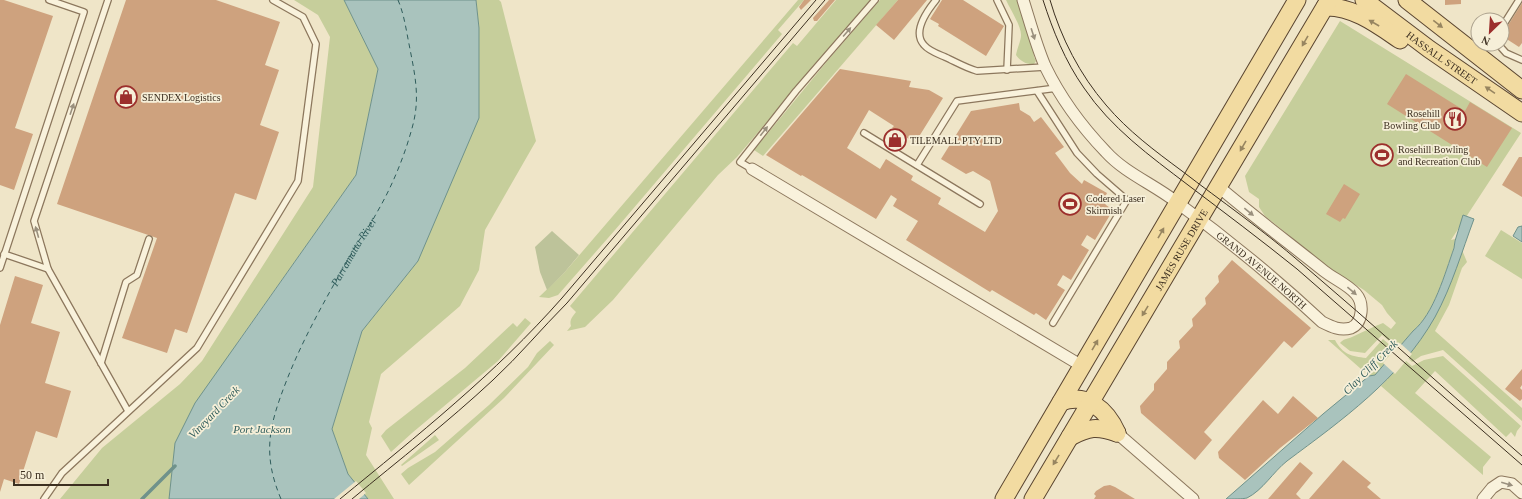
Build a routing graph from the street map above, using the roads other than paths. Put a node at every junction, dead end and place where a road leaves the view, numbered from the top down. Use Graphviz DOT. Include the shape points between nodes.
graph roads {
  1 [pos="49,0"];
  2 [pos="108,0"];
  3 [pos="273,0"];
  4 [pos="875,0"];
  5 [pos="936,0"];
  6 [pos="997,0"];
  7 [pos="1023,0"];
  8 [pos="1297,0"];
  9 [pos="1364,0"];
  10 [pos="1408,0"];
  11 [pos="1519,0"];
  12 [pos="1327,4"];
  13 [pos="1510,14"];
  14 [pos="1504,52"];
  15 [pos="1522,60"];
  16 [pos="1046,67"];
  17 [pos="1457,68"];
  18 [pos="1007,70"];
  19 [pos="1058,88"];
  20 [pos="1522,90"];
  21 [pos="1037,91"];
  22 [pos="1522,112"];
  23 [pos="864,133"];
  24 [pos="917,165"];
  25 [pos="752,169"];
  26 [pos="1219,187"];
  27 [pos="1178,203"];
  28 [pos="980,204"];
  29 [pos="1200,220"];
  30 [pos="149,240"];
  31 [pos="4,254"];
  32 [pos="0,268"];
  33 [pos="48,269"];
  34 [pos="1053,323"];
  35 [pos="101,363"];
  36 [pos="1082,366"];
  37 [pos="1061,402"];
  38 [pos="1091,403"];
  39 [pos="128,411"];
  40 [pos="1117,433"];
  41 [pos="1070,437"];
  42 [pos="1522,493"];
  43 [pos="44,499"];
  44 [pos="1004,499"];
  45 [pos="1033,499"];
  46 [pos="1193,499"];
  47 [pos="1483,499"];
  1 -- 31 [label="lane" via="84,12"];
  33 -- 2 [label="lane, one-way" via="34,221"];
  3 -- 39 [label="lane" via="303,18 316,44 298,181 197,348"];
  25 -- 4 [label="lane, one-way" via="740,162 796,91"];
  5 -- 18 [label="lane" via="920,26 922,44 970,69"];
  6 -- 18 [label="lane" via="1009,26"];
  7 -- 16 [label="street, GRAND AVENUE NORTH, one-way"];
  8 -- 27 [label="main road"];
  9 -- 17 [label="main road, HASSALL STREET"];
  10 -- 20 [label="main road, one-way"];
  11 -- 13 [label="lane"];
  17 -- 12 [label="main road, one-way" via="1430,60 1374,23 1350,11"];
  12 -- 26 [label="main road, JAMES RUSE DRIVE, one-way"];
  14 -- 15 [label="lane"];
  16 -- 18 [label="lane"];
  16 -- 19 [label="street, GRAND AVENUE NORTH"];
  22 -- 17 [label="main road, HASSALL STREET, one-way"];
  19 -- 21 [label="lane"];
  19 -- 27 [label="street, GRAND AVENUE NORTH" via="1107,154"];
  21 -- 24 [label="lane" via="957,101"];
  21 -- 34 [label="lane" via="1077,153 1127,200"];
  23 -- 24 [label="lane"];
  24 -- 28 [label="lane"];
  25 -- 36 [label="street"];
  26 -- 29 [label="main road, JAMES RUSE DRIVE"];
  26 -- 29 [label="street, GRAND AVENUE NORTH, one-way" via="1326,273 1357,294 1361,304 1358,321 1353,327 1345,329 1322,322 1236,247"];
  27 -- 29 [label="street, GRAND AVENUE NORTH"];
  36 -- 27 [label="main road, one-way"];
  29 -- 38 [label="main road, JAMES RUSE DRIVE, one-way"];
  30 -- 35 [label="lane" via="137,275 126,282"];
  31 -- 32 [label="lane"];
  31 -- 33 [label="lane"];
  33 -- 35 [label="lane"];
  35 -- 39 [label="lane"];
  36 -- 37 [label="main road"];
  37 -- 38 [label="main road" via="1085,399"];
  37 -- 44 [label="main road"];
  38 -- 40 [label="main road" via="1111,420"];
  38 -- 41 [label="main road, JAMES RUSE DRIVE"];
  39 -- 43 [label="lane" via="62,473"];
  40 -- 41 [label="main road" via="1097,428"];
  40 -- 46 [label="street"];
  41 -- 45 [label="main road, JAMES RUSE DRIVE, one-way"];
  47 -- 42 [label="street, one-way" via="1501,482 1512,484"];
}
